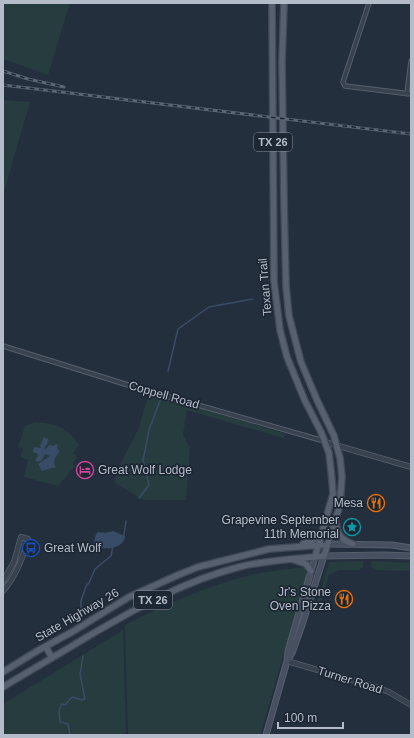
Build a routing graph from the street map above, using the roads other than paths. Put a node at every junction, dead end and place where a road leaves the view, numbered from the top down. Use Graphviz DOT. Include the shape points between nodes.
graph roads {
  1 [pos="272,3"];
  2 [pos="284,3"];
  3 [pos="369,3"];
  4 [pos="411,61"];
  5 [pos="344,84"];
  6 [pos="339,86"];
  7 [pos="409,94"];
  8 [pos="289,316"];
  9 [pos="278,318"];
  10 [pos="3,346"];
  11 [pos="325,442"];
  12 [pos="337,445"];
  13 [pos="411,467"];
  14 [pos="336,522"];
  15 [pos="322,531"];
  16 [pos="328,544"];
  17 [pos="353,544"];
  18 [pos="318,545"];
  19 [pos="295,546"];
  20 [pos="411,548"];
  21 [pos="324,556"];
  22 [pos="411,556"];
  23 [pos="315,557"];
  24 [pos="288,559"];
  25 [pos="311,571"];
  26 [pos="3,581"];
  27 [pos="3,591"];
  28 [pos="46,647"];
  29 [pos="52,658"];
  30 [pos="287,661"];
  31 [pos="3,672"];
  32 [pos="3,686"];
  33 [pos="411,705"];
  34 [pos="266,735"];
  1 -- 9 [label="main road, Texan Trail / TX 26" via="273,255"];
  2 -- 8 [label="main road, Texan Trail / TX 26" via="284,202"];
  3 -- 5 [label="street"];
  4 -- 7 [label="street"];
  5 -- 6 [label="street"];
  5 -- 7 [label="street" via="353,88"];
  8 -- 9 [label="main road"];
  8 -- 12 [label="main road, Texan Trail / TX 26" via="301,362"];
  9 -- 11 [label="main road, Texan Trail / TX 26" via="287,357"];
  10 -- 11 [label="street, Coppell Road"];
  11 -- 12 [label="street"];
  11 -- 15 [label="main road, Texan Trail / TX 26" via="330,458 333,494"];
  12 -- 13 [label="street"];
  12 -- 14 [label="main road, Texan Trail / TX 26" via="342,482"];
  14 -- 16 [label="main road, Texan Trail / TX 26"];
  14 -- 17 [label="main road" via="339,535"];
  15 -- 18 [label="main road, Texan Trail"];
  15 -- 19 [label="main road, TX 26" via="313,540"];
  16 -- 17 [label="main road"];
  16 -- 18 [label="main road, State Highway 26 / TX 26"];
  16 -- 21 [label="main road, Texan Trail / TX 26"];
  17 -- 20 [label="main road"];
  18 -- 19 [label="main road, State Highway 26 / TX 26"];
  18 -- 23 [label="main road, Texan Trail"];
  19 -- 28 [label="main road, State Highway 26 / TX 26" via="222,560 178,575 129,597"];
  21 -- 22 [label="main road"];
  21 -- 23 [label="main road, State Highway 26 / TX 26"];
  21 -- 30 [label="main road" via="302,625"];
  23 -- 24 [label="main road, State Highway 26 / TX 26"];
  23 -- 25 [label="main road"];
  24 -- 25 [label="main road" via="306,564"];
  24 -- 29 [label="main road, State Highway 26 / TX 26" via="238,567 170,592 131,611"];
  25 -- 30 [label="main road"];
  26 -- 27 [label="street" via="14,562 21,537 28,539 11,582"];
  28 -- 29 [label="main road"];
  28 -- 31 [label="main road, State Highway 26 / TX 26"];
  29 -- 32 [label="main road, State Highway 26 / TX 26"];
  30 -- 33 [label="street, Turner Road" via="379,688"];
  30 -- 34 [label="main road"];
}
